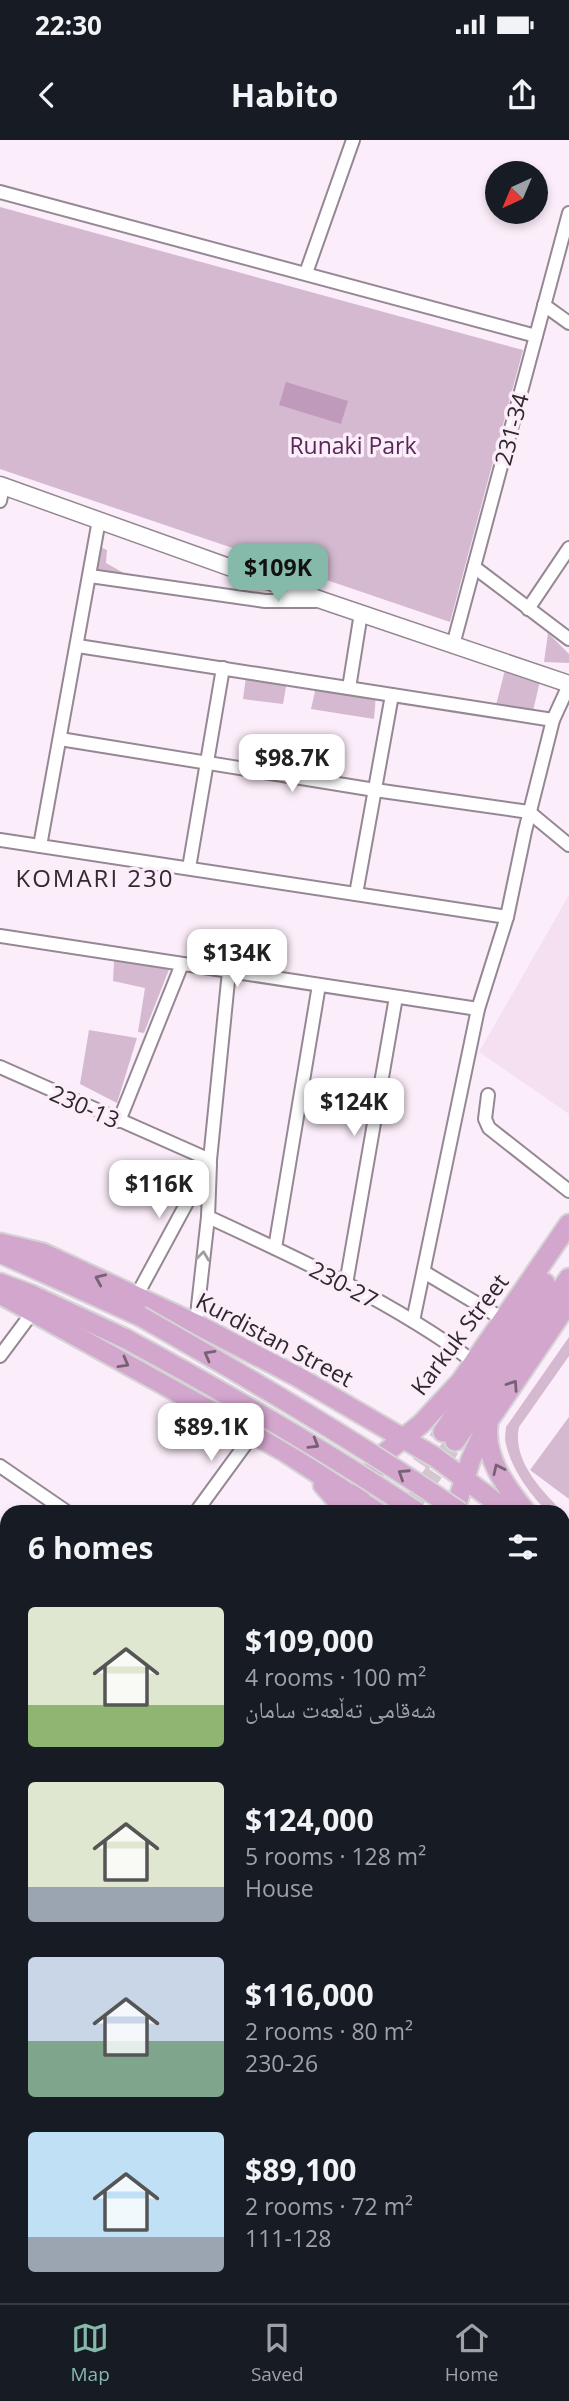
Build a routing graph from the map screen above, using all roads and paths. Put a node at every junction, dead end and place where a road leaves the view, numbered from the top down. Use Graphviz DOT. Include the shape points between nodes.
graph roads {
  1 [pos="353,140"];
  2 [pos="0,192"];
  3 [pos="569,213"];
  4 [pos="306,273"];
  5 [pos="544,305"];
  6 [pos="569,323"];
  7 [pos="536,336"];
  8 [pos="1,491"];
  9 [pos="99,520"];
  10 [pos="569,548"];
  11 [pos="474,568"];
  12 [pos="90,576"];
  13 [pos="324,601"];
  14 [pos="528,609"];
  15 [pos="361,613"];
  16 [pos="569,639"];
  17 [pos="453,645"];
  18 [pos="78,646"];
  19 [pos="223,668"];
  20 [pos="569,684"];
  21 [pos="349,688"];
  22 [pos="392,695"];
  23 [pos="553,720"];
  24 [pos="60,738"];
  25 [pos="207,763"];
  26 [pos="375,790"];
  27 [pos="529,812"];
  28 [pos="0,840"];
  29 [pos="569,845"];
  30 [pos="40,846"];
  31 [pos="189,869"];
  32 [pos="356,894"];
  33 [pos="507,916"];
  34 [pos="0,936"];
  35 [pos="182,964"];
  36 [pos="229,971"];
  37 [pos="320,985"];
  38 [pos="396,997"];
  39 [pos="478,1009"];
  40 [pos="0,1067"];
  41 [pos="488,1095"];
  42 [pos="119,1121"];
  43 [pos="210,1160"];
  44 [pos="569,1191"];
  45 [pos="208,1217"];
  46 [pos="569,1224"];
  47 [pos="0,1243"];
  48 [pos="569,1247"];
  49 [pos="275,1248"];
  50 [pos="0,1253"];
  51 [pos="424,1272"];
  52 [pos="569,1278"];
  53 [pos="0,1283"];
  54 [pos="346,1284"];
  55 [pos="0,1294"];
  56 [pos="137,1295"];
  57 [pos="569,1303"];
  58 [pos="32,1312"];
  59 [pos="503,1319"];
  60 [pos="413,1321"];
  61 [pos="196,1324"];
  62 [pos="0,1356"];
  63 [pos="474,1362"];
  64 [pos="461,1381"];
  65 [pos="336,1398"];
  66 [pos="489,1420"];
  67 [pos="253,1434"];
  68 [pos="404,1437"];
  69 [pos="285,1452"];
  70 [pos="0,1466"];
  71 [pos="465,1479"];
  72 [pos="57,1505"];
  73 [pos="201,1505"];
  74 [pos="340,1505"];
  75 [pos="356,1505"];
  76 [pos="407,1505"];
  77 [pos="449,1505"];
  78 [pos="455,1505"];
  79 [pos="500,1505"];
  80 [pos="521,1505"];
  1 -- 4 [label="street"];
  2 -- 4 [label="street"];
  3 -- 5 [label="street, 231-34"];
  4 -- 7 [label="street"];
  5 -- 6 [label="street"];
  5 -- 7 [label="street, 231-34"];
  7 -- 11 [label="street, 231-34"];
  8 -- 9 [label="street"];
  9 -- 12 [label="street"];
  9 -- 13 [label="street"];
  10 -- 14 [label="street"];
  11 -- 14 [label="street"];
  11 -- 17 [label="street, 231-34"];
  12 -- 13 [label="street" via="265,601"];
  12 -- 18 [label="street"];
  13 -- 15 [label="street"];
  14 -- 16 [label="street"];
  15 -- 17 [label="street"];
  15 -- 21 [label="street"];
  17 -- 20 [label="street"];
  18 -- 19 [label="street"];
  18 -- 24 [label="street"];
  19 -- 21 [label="street"];
  19 -- 25 [label="street"];
  20 -- 23 [label="street"];
  21 -- 22 [label="street"];
  22 -- 23 [label="street"];
  22 -- 26 [label="street"];
  23 -- 27 [label="street"];
  24 -- 25 [label="street"];
  24 -- 30 [label="street"];
  25 -- 26 [label="street"];
  25 -- 31 [label="street"];
  26 -- 27 [label="street"];
  26 -- 32 [label="street"];
  27 -- 29 [label="street"];
  27 -- 33 [label="street"];
  28 -- 30 [label="street"];
  30 -- 31 [label="street"];
  31 -- 32 [label="street"];
  32 -- 33 [label="street"];
  33 -- 39 [label="street"];
  34 -- 35 [label="street"];
  35 -- 36 [label="street"];
  35 -- 42 [label="street"];
  36 -- 37 [label="street"];
  36 -- 43 [label="street"];
  37 -- 38 [label="street"];
  37 -- 49 [label="street"];
  38 -- 39 [label="street"];
  38 -- 54 [label="street"];
  39 -- 51 [label="street"];
  40 -- 42 [label="street, 230-13"];
  41 -- 44 [label="street" via="485,1119 489,1128"];
  42 -- 43 [label="street, 230-13"];
  43 -- 45 [label="street"];
  43 -- 56 [label="street"];
  45 -- 49 [label="street, 230-27"];
  61 -- 45 [label="street, one-way"];
  46 -- 59 [label="highway, Karkuk Street"];
  56 -- 47 [label="highway, Kurdistan Street, one-way" via="43,1253"];
  48 -- 52 [label="highway, Karkuk Street" via="449,1437"];
  49 -- 54 [label="street, 230-27"];
  77 -- 50 [label="highway, Kurdistan Street, one-way, bridge" via="264,1386 140,1316"];
  51 -- 59 [label="street"];
  51 -- 60 [label="street"];
  53 -- 76 [label="highway, one-way, bridge" via="126,1339 252,1408"];
  54 -- 60 [label="street, 230-27"];
  55 -- 58 [label="highway"];
  56 -- 61 [label="highway, Kurdistan Street"];
  66 -- 57 [label="highway, one-way"];
  58 -- 62 [label="street"];
  58 -- 67 [label="highway, one-way"];
  59 -- 63 [label="highway, Karkuk Street"];
  60 -- 63 [label="street, 230-27"];
  61 -- 65 [label="highway, Kurdistan Street"];
  63 -- 64 [label="highway, Karkuk Street"];
  64 -- 65 [label="highway" via="427,1409 399,1420"];
  64 -- 68 [label="highway, Karkuk Street"];
  65 -- 68 [label="highway, Kurdistan Street"];
  66 -- 71 [label="highway"];
  80 -- 66 [label="highway, one-way" via="503,1482 490,1452"];
  67 -- 69 [label="highway"];
  67 -- 73 [label="street"];
  68 -- 71 [label="highway, Kurdistan Street"];
  68 -- 75 [label="highway, Karkuk Street" via="379,1460"];
  69 -- 74 [label="highway"];
  69 -- 75 [label="highway"];
  70 -- 72 [label="street"];
  71 -- 78 [label="highway"];
  71 -- 79 [label="highway, Kurdistan Street"];
}
